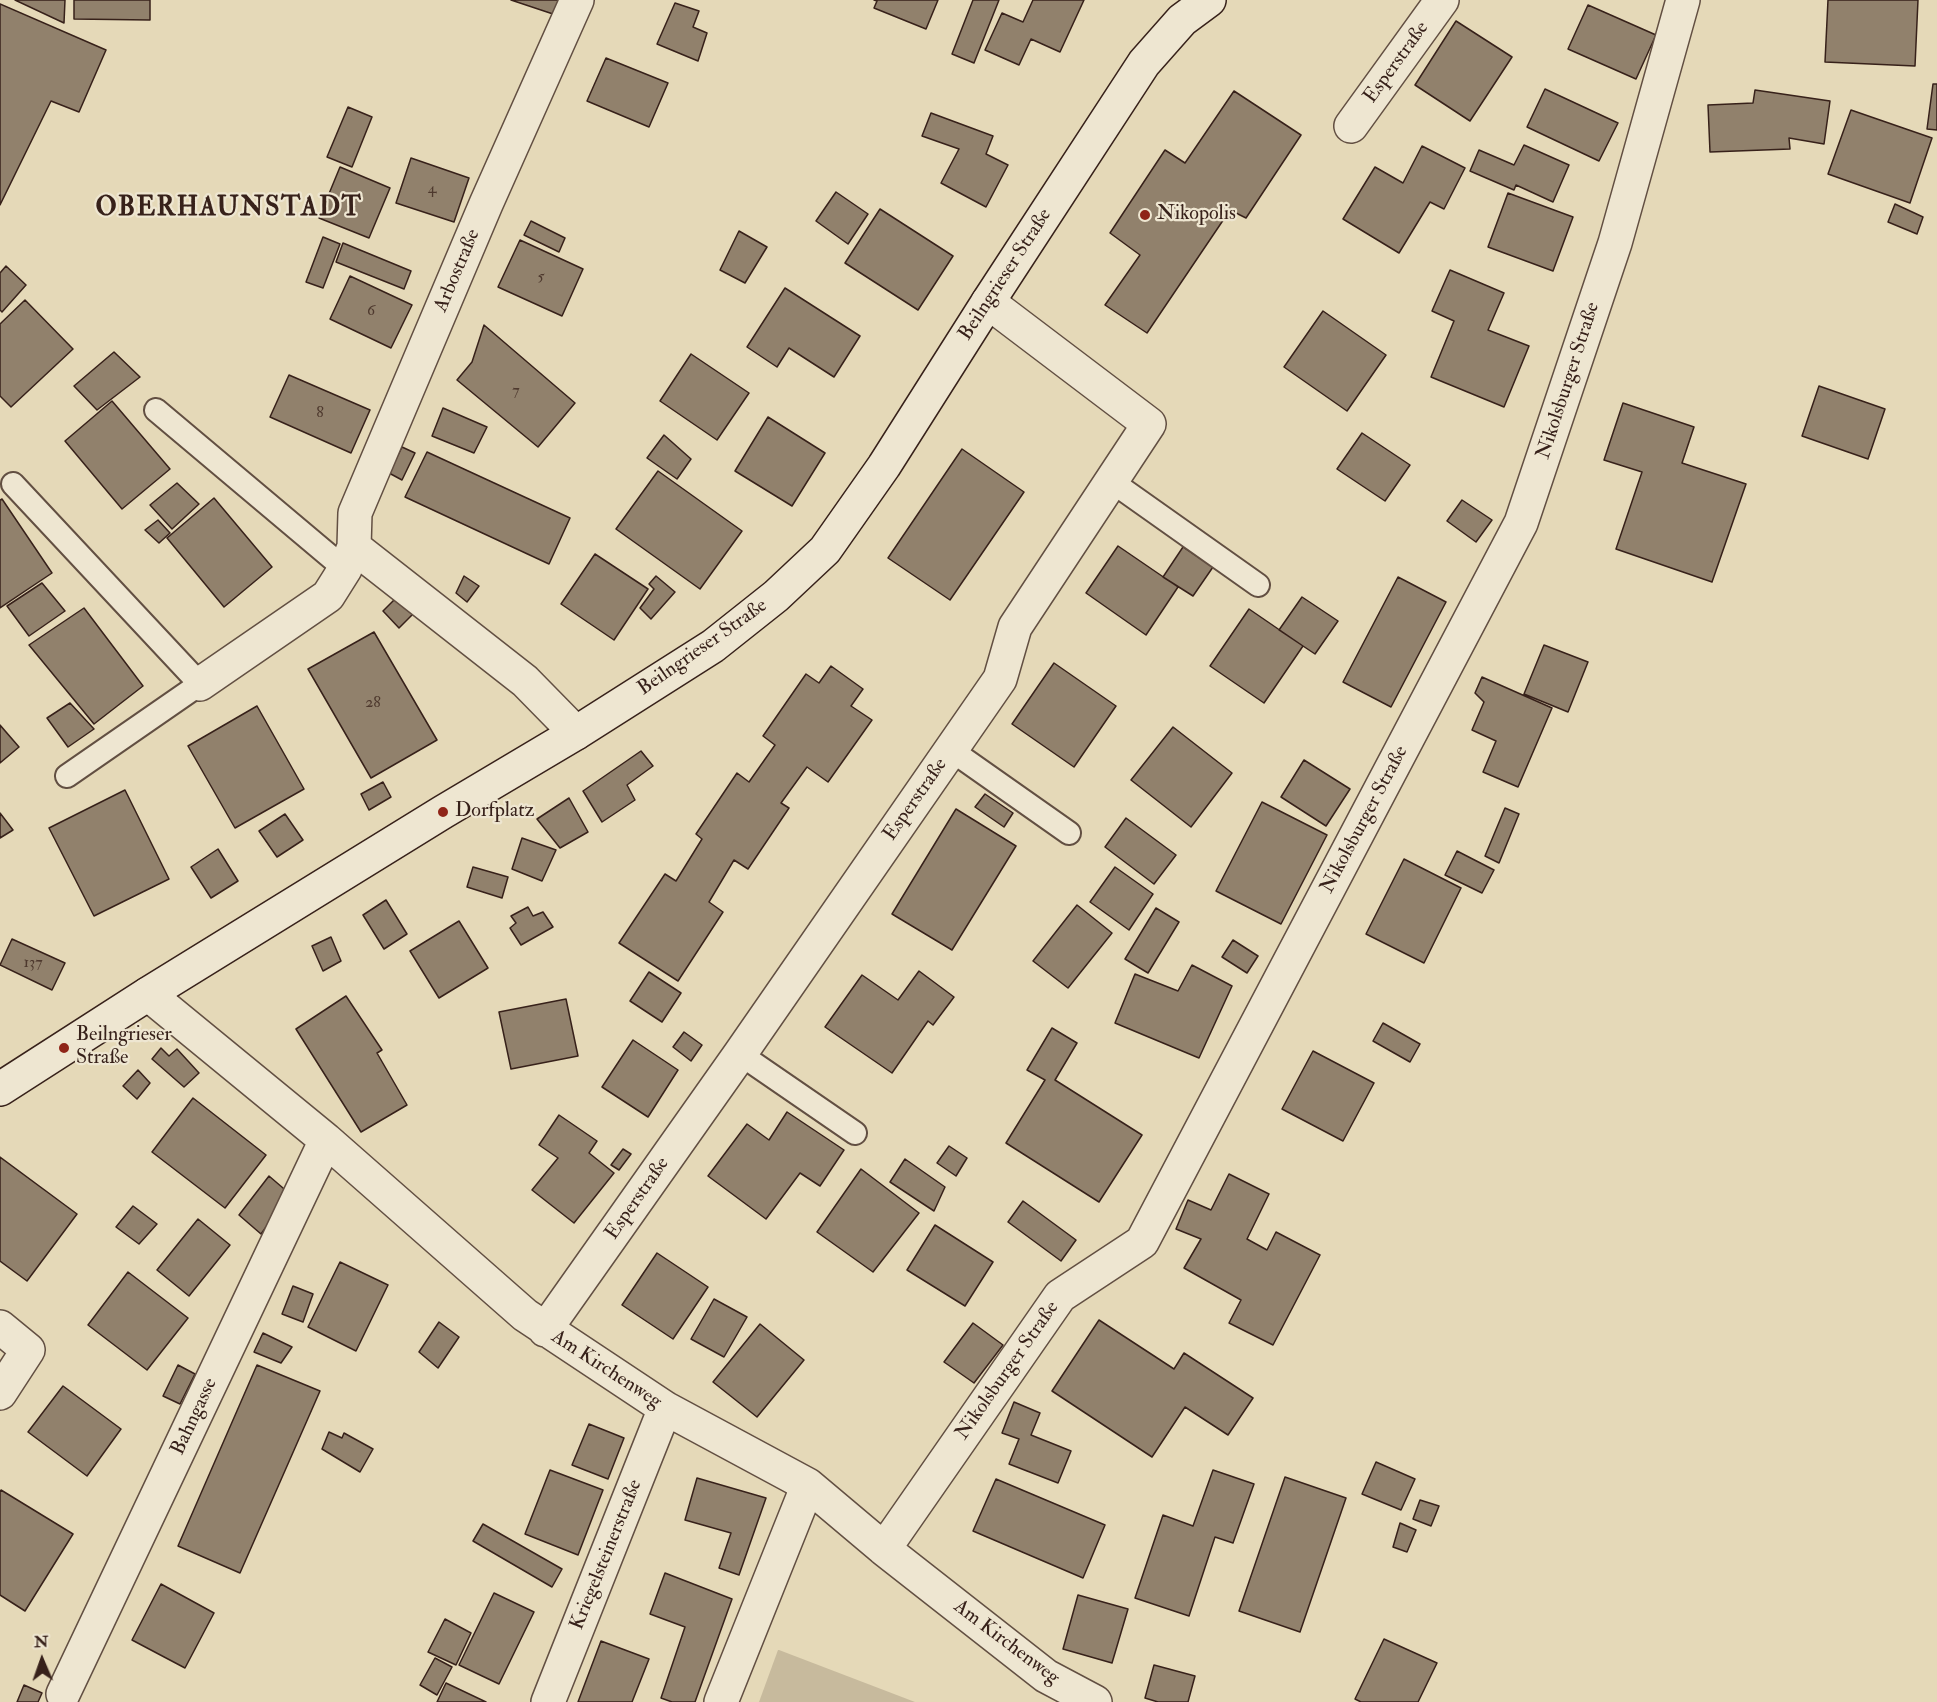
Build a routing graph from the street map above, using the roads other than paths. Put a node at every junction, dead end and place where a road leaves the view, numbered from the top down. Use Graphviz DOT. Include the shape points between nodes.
graph roads {
  1 [pos="576,0"];
  2 [pos="1209,0"];
  3 [pos="1442,0"];
  4 [pos="1683,0"];
  5 [pos="1351,126"];
  6 [pos="988,302"];
  7 [pos="156,410"];
  8 [pos="1111,481"];
  9 [pos="13,484"];
  10 [pos="350,558"];
  11 [pos="1258,585"];
  12 [pos="200,684"];
  13 [pos="576,733"];
  14 [pos="951,750"];
  15 [pos="67,776"];
  16 [pos="1069,833"];
  17 [pos="148,994"];
  18 [pos="740,1054"];
  19 [pos="0,1089"];
  20 [pos="855,1133"];
  21 [pos="326,1140"];
  22 [pos="0,1327"];
  23 [pos="545,1330"];
  24 [pos="0,1392"];
  25 [pos="665,1408"];
  26 [pos="808,1485"];
  27 [pos="884,1549"];
  28 [pos="63,1694"];
  29 [pos="548,1702"];
  30 [pos="721,1702"];
  31 [pos="1095,1702"];
  1 -- 10 [label="street, Arbostraße" via="355,513"];
  2 -- 6 [label="street, Beilngrieser Straße" via="1182,20 1144,63"];
  3 -- 5 [label="street, Esperstraße"];
  4 -- 27 [label="street, Nikolsburger Straße" via="1615,243 1521,523 1142,1242 1060,1296"];
  6 -- 8 [label="street, Esperstraße" via="1149,424"];
  6 -- 13 [label="street, Beilngrieser Straße" via="884,466 825,550 776,596 713,646"];
  7 -- 10 [label="lane"];
  8 -- 11 [label="lane"];
  8 -- 14 [label="street, Esperstraße" via="1014,627 1000,679"];
  9 -- 12 [label="lane"];
  10 -- 12 [label="street" via="328,596"];
  10 -- 13 [label="street" via="525,681"];
  12 -- 15 [label="lane"];
  13 -- 17 [label="street, Beilngrieser Straße"];
  14 -- 16 [label="lane"];
  14 -- 18 [label="street, Esperstraße"];
  17 -- 19 [label="street, Beilngrieser Straße"];
  17 -- 21 [label="street, Am Kirchenweg"];
  18 -- 20 [label="lane"];
  18 -- 23 [label="street, Esperstraße"];
  21 -- 23 [label="street, Am Kirchenweg"];
  21 -- 28 [label="street, Bahngasse"];
  22 -- 24 [label="street" via="28,1350"];
  23 -- 25 [label="street, Am Kirchenweg"];
  25 -- 26 [label="street, Am Kirchenweg"];
  25 -- 29 [label="street, Kriegelsteinerstraße"];
  26 -- 27 [label="street, Am Kirchenweg"];
  26 -- 30 [label="street"];
  27 -- 31 [label="street, Am Kirchenweg" via="1046,1676"];
}
